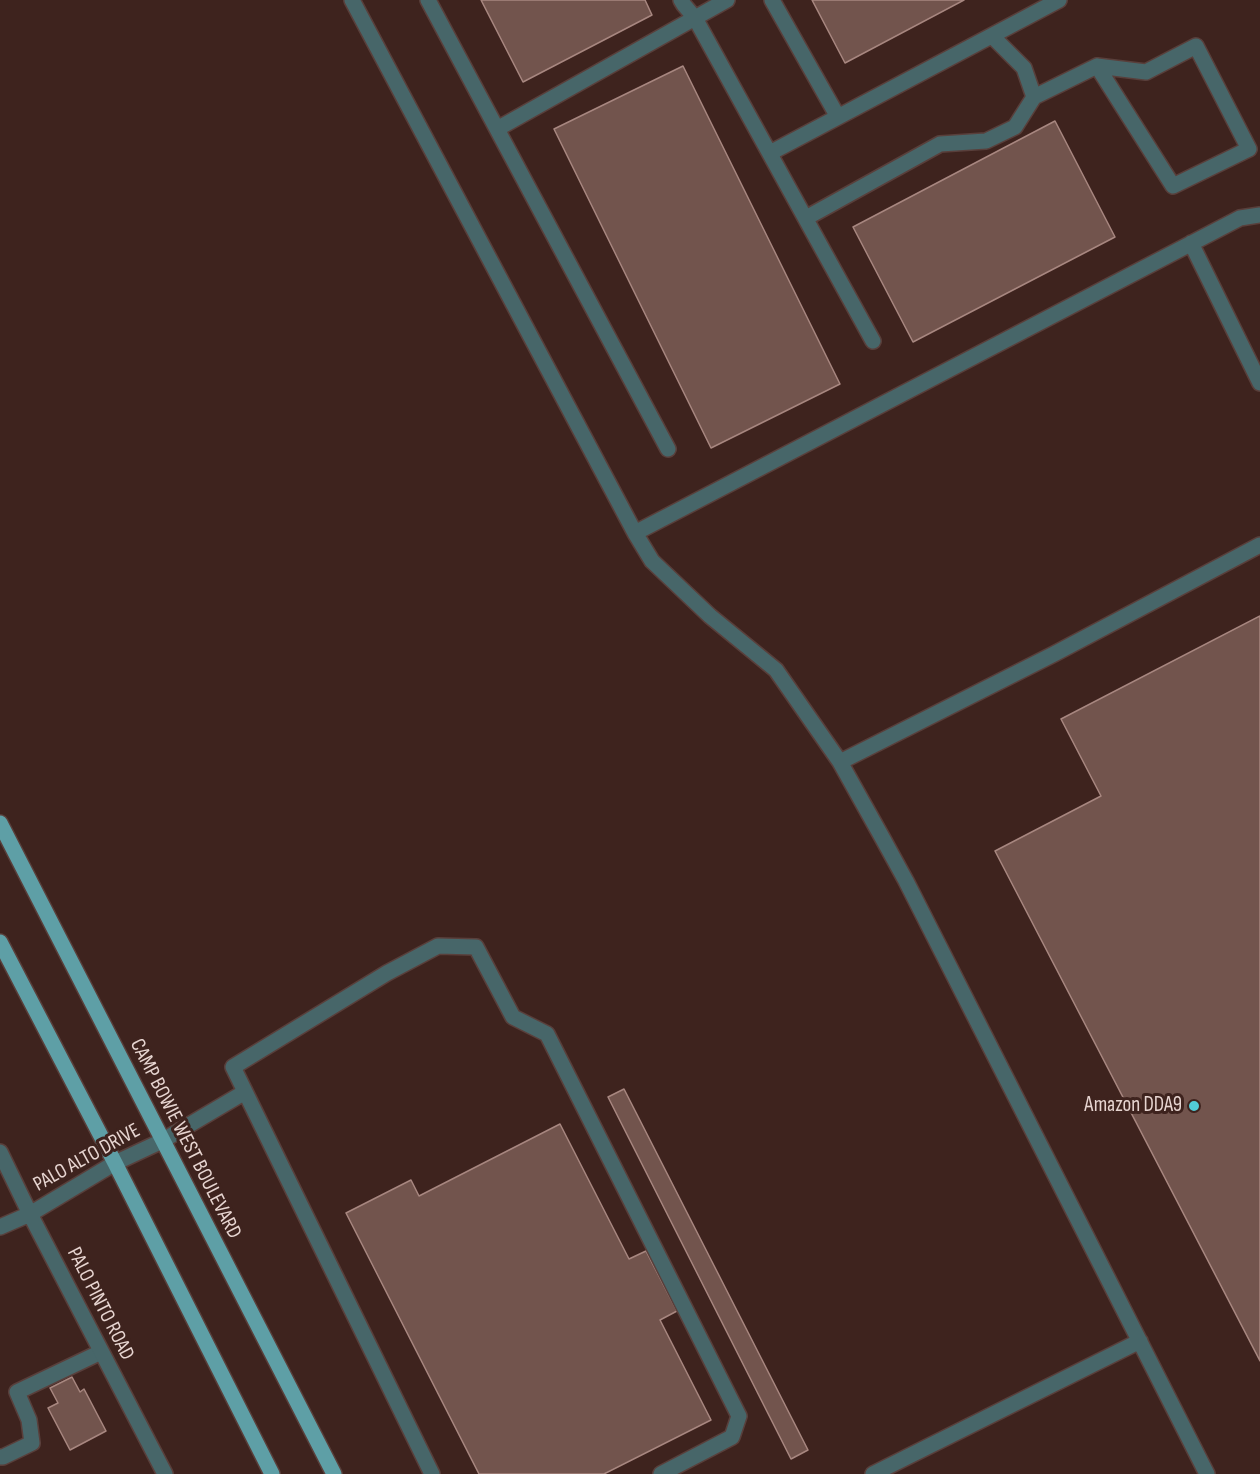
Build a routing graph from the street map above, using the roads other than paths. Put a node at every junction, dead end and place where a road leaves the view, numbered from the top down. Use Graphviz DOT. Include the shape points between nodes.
graph roads {
  1 [pos="352,0"];
  2 [pos="428,0"];
  3 [pos="727,0"];
  4 [pos="772,0"];
  5 [pos="1059,0"];
  6 [pos="683,3"];
  7 [pos="695,18"];
  8 [pos="992,36"];
  9 [pos="1097,66"];
  10 [pos="1034,97"];
  11 [pos="838,117"];
  12 [pos="497,129"];
  13 [pos="770,153"];
  14 [pos="1260,215"];
  15 [pos="806,218"];
  16 [pos="1191,243"];
  17 [pos="873,341"];
  18 [pos="1260,383"];
  19 [pos="668,449"];
  20 [pos="634,533"];
  21 [pos="1260,545"];
  22 [pos="840,762"];
  23 [pos="0,823"];
  24 [pos="0,942"];
  25 [pos="245,1092"];
  26 [pos="162,1141"];
  27 [pos="0,1152"];
  28 [pos="115,1163"];
  29 [pos="30,1214"];
  30 [pos="0,1227"];
  31 [pos="1140,1341"];
  32 [pos="101,1352"];
  33 [pos="0,1457"];
  34 [pos="165,1474"];
  35 [pos="272,1474"];
  36 [pos="334,1474"];
  37 [pos="432,1474"];
  38 [pos="661,1474"];
  39 [pos="873,1474"];
  40 [pos="1207,1474"];
  1 -- 20 [label="street"];
  2 -- 12 [label="street"];
  3 -- 7 [label="street"];
  4 -- 11 [label="street"];
  5 -- 8 [label="street"];
  6 -- 7 [label="street"];
  7 -- 12 [label="street"];
  7 -- 13 [label="street"];
  8 -- 10 [label="street" via="1024,68"];
  8 -- 11 [label="street"];
  9 -- 9 [label="street" via="1146,72 1196,46 1249,149 1173,186"];
  9 -- 10 [label="street"];
  10 -- 15 [label="street" via="1015,128 986,141 940,144"];
  11 -- 13 [label="street"];
  12 -- 19 [label="street"];
  13 -- 15 [label="street"];
  14 -- 16 [label="street" via="1240,218"];
  15 -- 17 [label="street"];
  16 -- 18 [label="street"];
  16 -- 20 [label="street"];
  20 -- 22 [label="street" via="652,561 710,616 776,670"];
  21 -- 22 [label="street"];
  22 -- 31 [label="street" via="884,838"];
  23 -- 26 [label="main road, CAMP BOWIE WEST BOULEVARD"];
  24 -- 28 [label="main road"];
  25 -- 26 [label="street, PALO ALTO DRIVE"];
  25 -- 37 [label="street"];
  25 -- 38 [label="street" via="233,1067 438,946 476,947 513,1017 547,1034 739,1416 732,1437"];
  26 -- 28 [label="street, PALO ALTO DRIVE"];
  26 -- 36 [label="main road, CAMP BOWIE WEST BOULEVARD"];
  27 -- 29 [label="street, PALO PINTO ROAD"];
  28 -- 29 [label="street, PALO ALTO DRIVE"];
  28 -- 35 [label="main road"];
  29 -- 30 [label="street, PALO ALTO DRIVE"];
  29 -- 32 [label="street, PALO PINTO ROAD"];
  31 -- 39 [label="street"];
  31 -- 40 [label="street"];
  32 -- 33 [label="street" via="17,1392 29,1420 32,1443"];
  32 -- 34 [label="street, PALO PINTO ROAD"];
}
